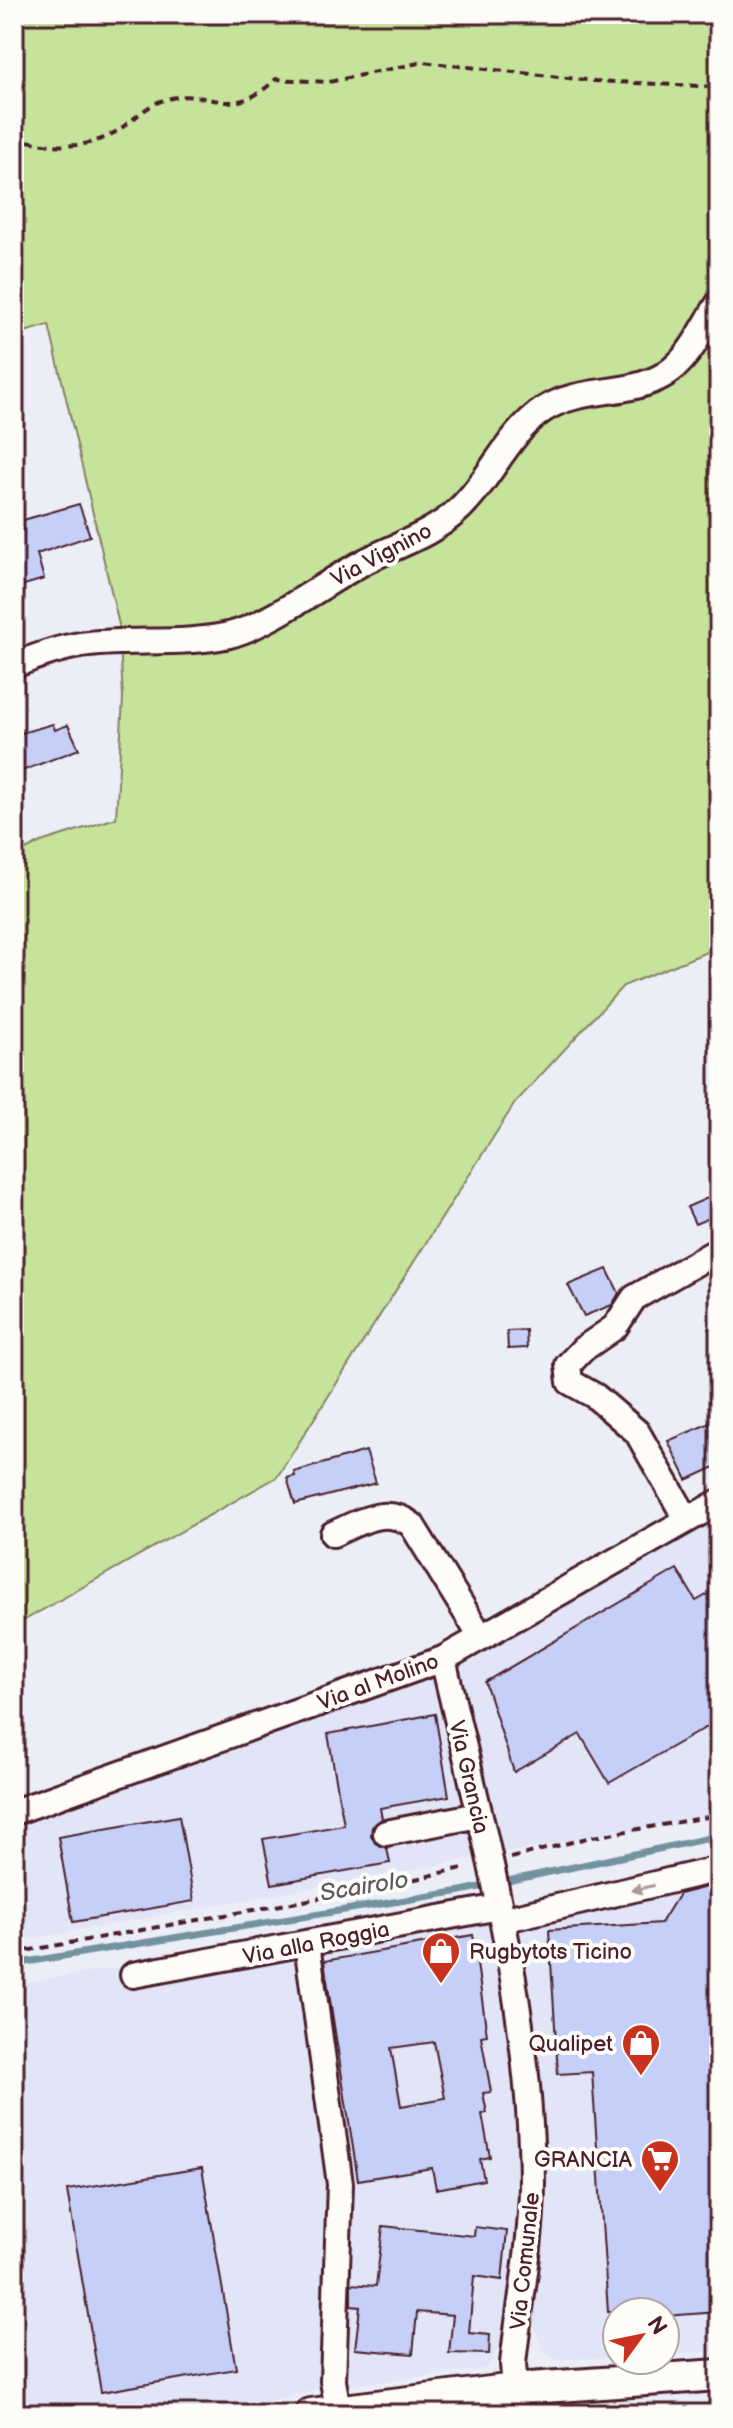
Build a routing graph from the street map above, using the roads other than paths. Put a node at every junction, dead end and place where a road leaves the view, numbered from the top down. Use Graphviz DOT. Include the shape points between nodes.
graph roads {
  1 [pos="719,303"];
  2 [pos="14,665"];
  3 [pos="719,1250"];
  4 [pos="719,1502"];
  5 [pos="687,1520"];
  6 [pos="333,1534"];
  7 [pos="481,1637"];
  8 [pos="443,1659"];
  9 [pos="14,1812"];
  10 [pos="479,1815"];
  11 [pos="386,1833"];
  12 [pos="719,1869"];
  13 [pos="499,1907"];
  14 [pos="307,1944"];
  15 [pos="133,1975"];
  16 [pos="719,2375"];
  17 [pos="515,2389"];
  18 [pos="324,2412"];
  1 -- 2 [label="street, Via Vignino" via="685,357 665,374 641,384 566,398 545,409 527,422 484,483 456,512 423,535 283,608 230,635 86,644"];
  3 -- 5 [label="street" via="634,1298 615,1327 568,1365 570,1382 637,1432"];
  4 -- 5 [label="street, Via al Molino"];
  5 -- 7 [label="street, Via al Molino"];
  6 -- 7 [label="street" via="372,1517 402,1517"];
  7 -- 8 [label="street, Via al Molino"];
  8 -- 9 [label="street, Via al Molino"];
  8 -- 10 [label="street, Via Grancia"];
  10 -- 11 [label="street"];
  10 -- 13 [label="street, Via Grancia"];
  12 -- 13 [label="street, Via alla Roggia, one-way"];
  13 -- 14 [label="street, Via alla Roggia"];
  13 -- 17 [label="street, Via Comunale" via="529,2099 532,2187 513,2364"];
  14 -- 15 [label="street, Via alla Roggia"];
  14 -- 18 [label="street" via="340,2184 333,2381"];
  16 -- 17 [label="main road"];
  17 -- 18 [label="main road"];
}
